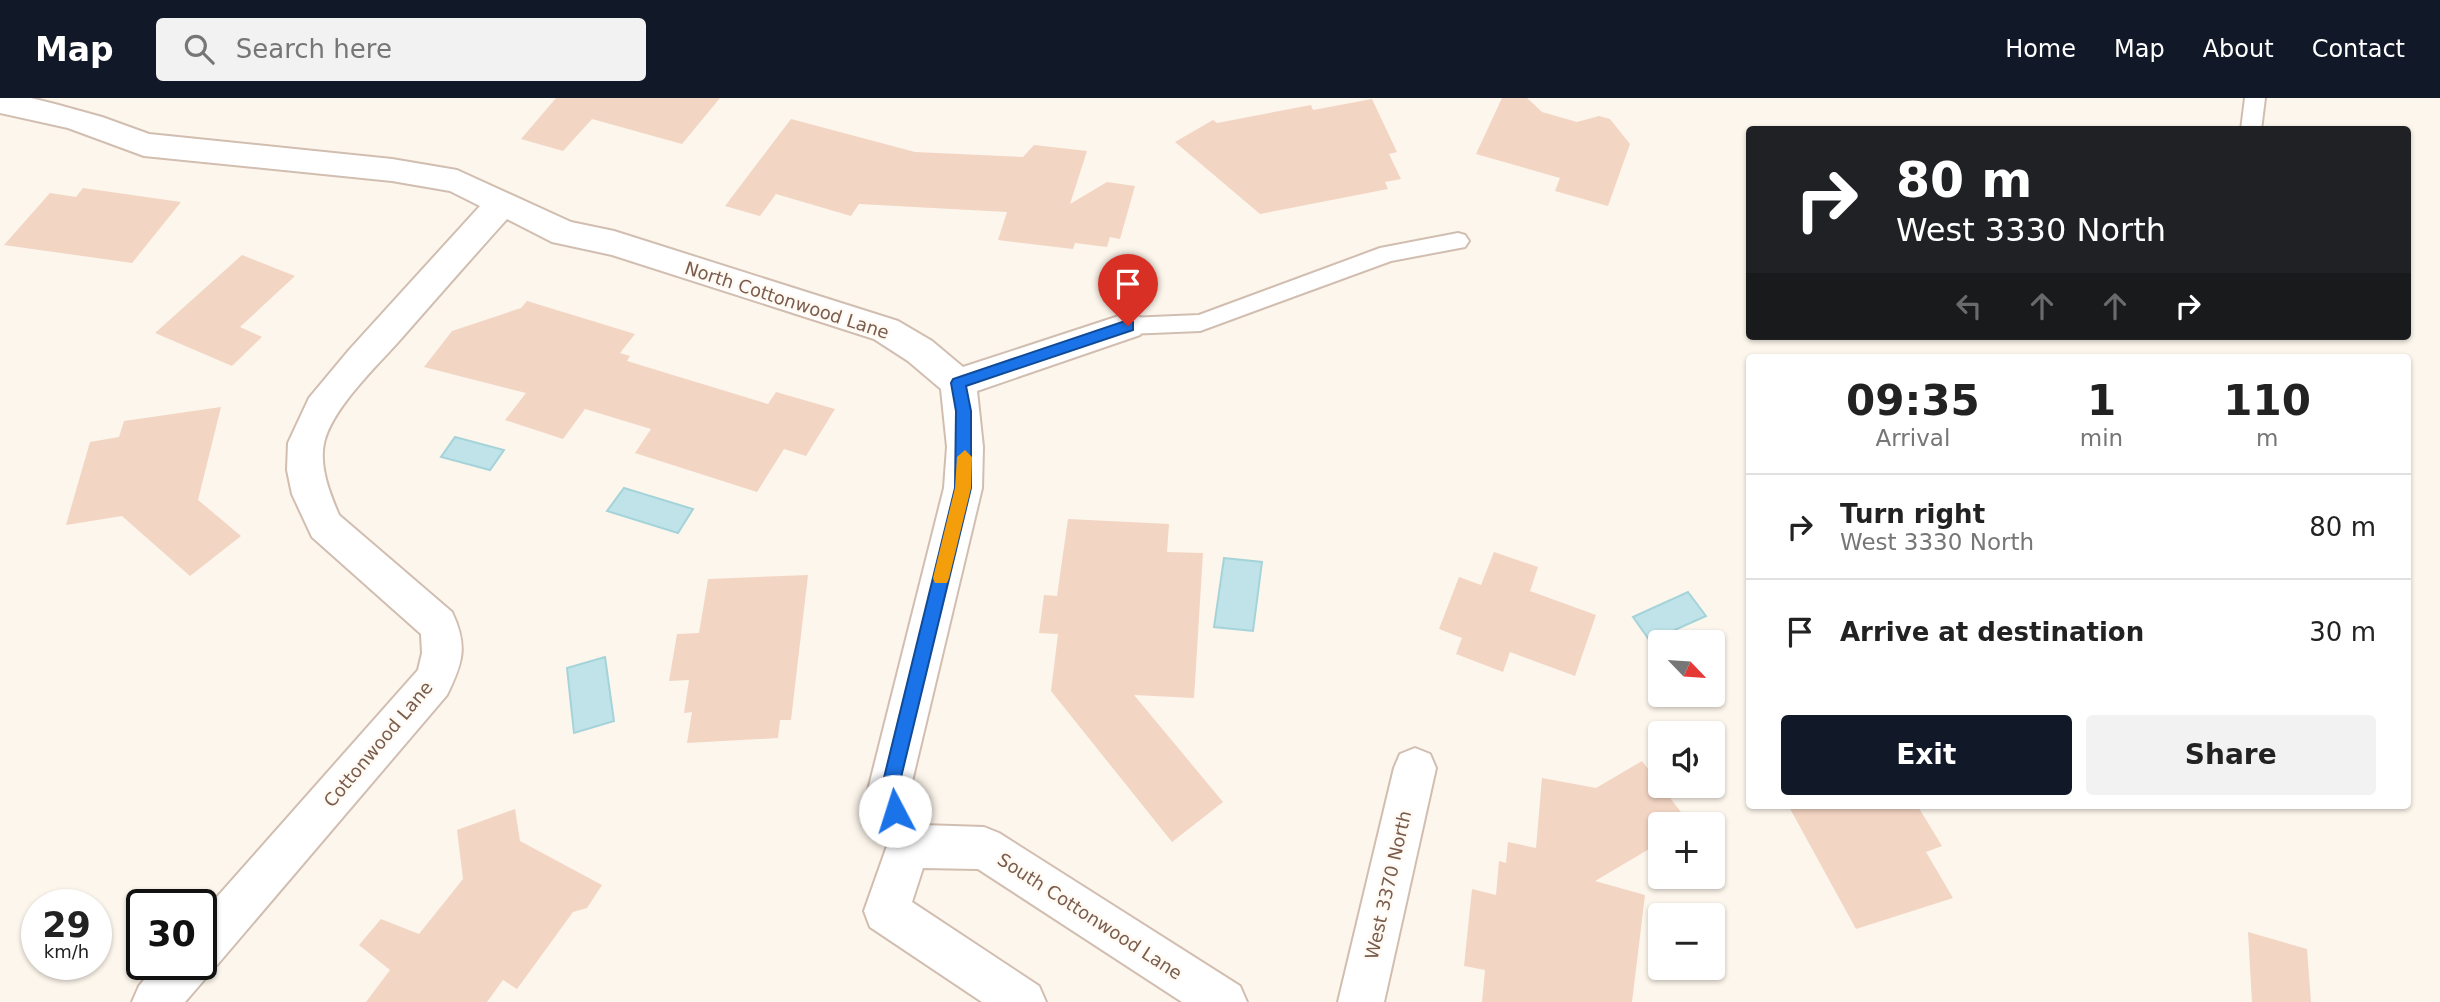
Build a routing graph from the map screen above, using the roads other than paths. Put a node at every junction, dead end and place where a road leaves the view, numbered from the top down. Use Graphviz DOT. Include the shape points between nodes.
graph roads {
  1 [pos="2255,98"];
  2 [pos="0,102"];
  3 [pos="2251,126"];
  4 [pos="502,203"];
  5 [pos="1458,241"];
  6 [pos="1128,326"];
  7 [pos="958,383"];
  8 [pos="1415,768"];
  9 [pos="909,846"];
  10 [pos="217,931"];
  11 [pos="174,980"];
  12 [pos="155,1002"];
  13 [pos="1023,1002"];
  14 [pos="1224,1002"];
  15 [pos="1361,1002"];
  1 -- 3 [label="lane"];
  2 -- 4 [label="street, North Cottonwood Lane" via="108,128 144,145 392,170 457,181"];
  4 -- 7 [label="street, North Cottonwood Lane" via="564,233 614,243 886,330"];
  4 -- 10 [label="street, Cottonwood Lane" via="361,360 322,408 306,443 311,494 325,526 438,624 444,640 442,661 433,682"];
  5 -- 6 [label="lane" via="1388,254 1200,323"];
  6 -- 7 [label="street"];
  7 -- 9 [label="street" via="964,423 963,488 888,794"];
  8 -- 15 [label="street, West 3370 North"];
  9 -- 13 [label="street" via="886,911"];
  9 -- 14 [label="street, South Cottonwood Lane" via="984,848"];
  11 -- 12 [label="street"];
}
